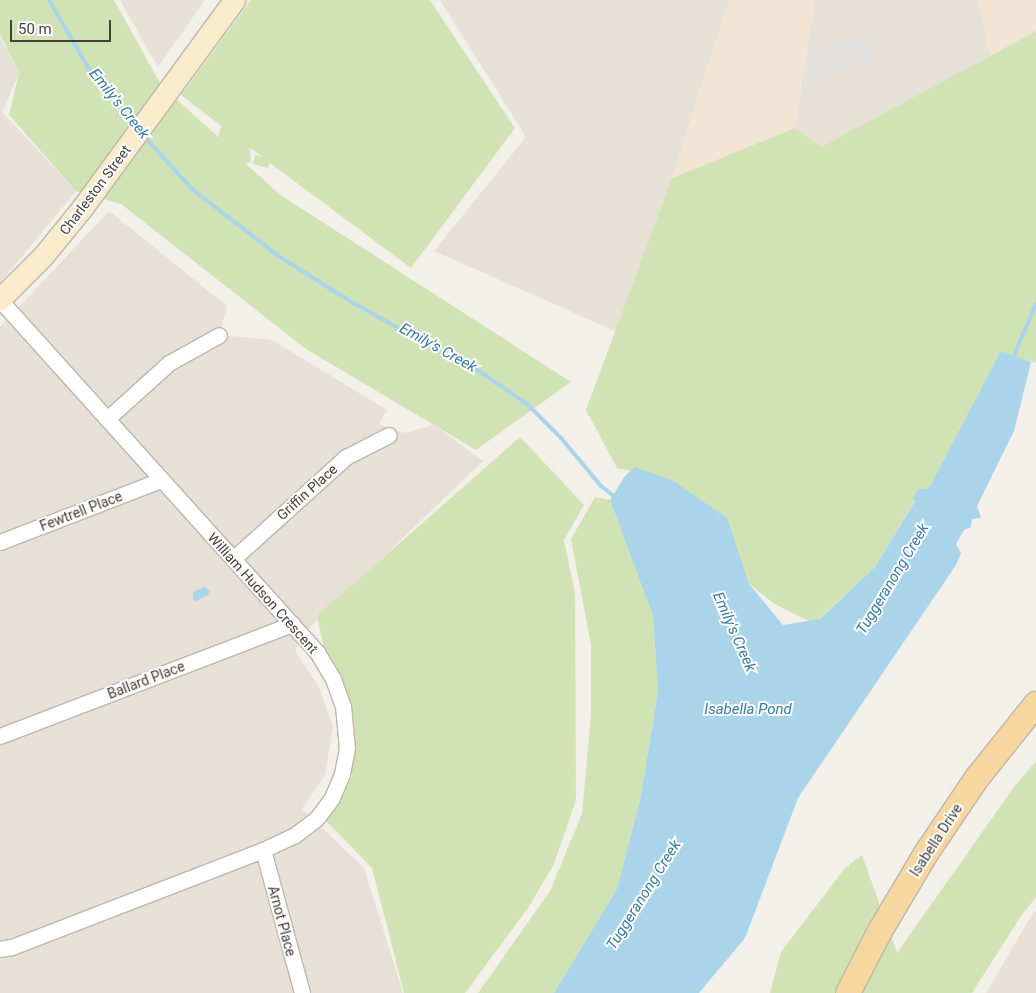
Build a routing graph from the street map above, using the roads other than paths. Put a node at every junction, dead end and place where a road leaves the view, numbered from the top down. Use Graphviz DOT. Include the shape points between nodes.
graph roads {
  1 [pos="234,0"];
  2 [pos="0,300"];
  3 [pos="219,335"];
  4 [pos="108,419"];
  5 [pos="389,435"];
  6 [pos="161,480"];
  7 [pos="0,542"];
  8 [pos="233,559"];
  9 [pos="292,624"];
  10 [pos="1036,704"];
  11 [pos="0,736"];
  12 [pos="263,850"];
  13 [pos="0,949"];
  14 [pos="850,991"];
  15 [pos="302,993"];
  1 -- 2 [label="street, Charleston Street" via="43,256"];
  2 -- 4 [label="street, William Hudson Crescent"];
  3 -- 4 [label="street" via="169,363"];
  4 -- 6 [label="street, William Hudson Crescent"];
  5 -- 8 [label="street, Griffin Place" via="346,457"];
  6 -- 7 [label="street, Fewtrell Place"];
  6 -- 8 [label="street, William Hudson Crescent"];
  8 -- 9 [label="street, William Hudson Crescent"];
  9 -- 11 [label="street, Ballard Place"];
  9 -- 12 [label="street, William Hudson Crescent" via="317,652 333,679 343,706 347,748 342,774 332,798 316,819 295,835"];
  10 -- 14 [label="main road, Isabella Drive" via="926,852 880,930"];
  12 -- 13 [label="street, William Hudson Crescent"];
  12 -- 15 [label="street, Arnot Place"];
}
